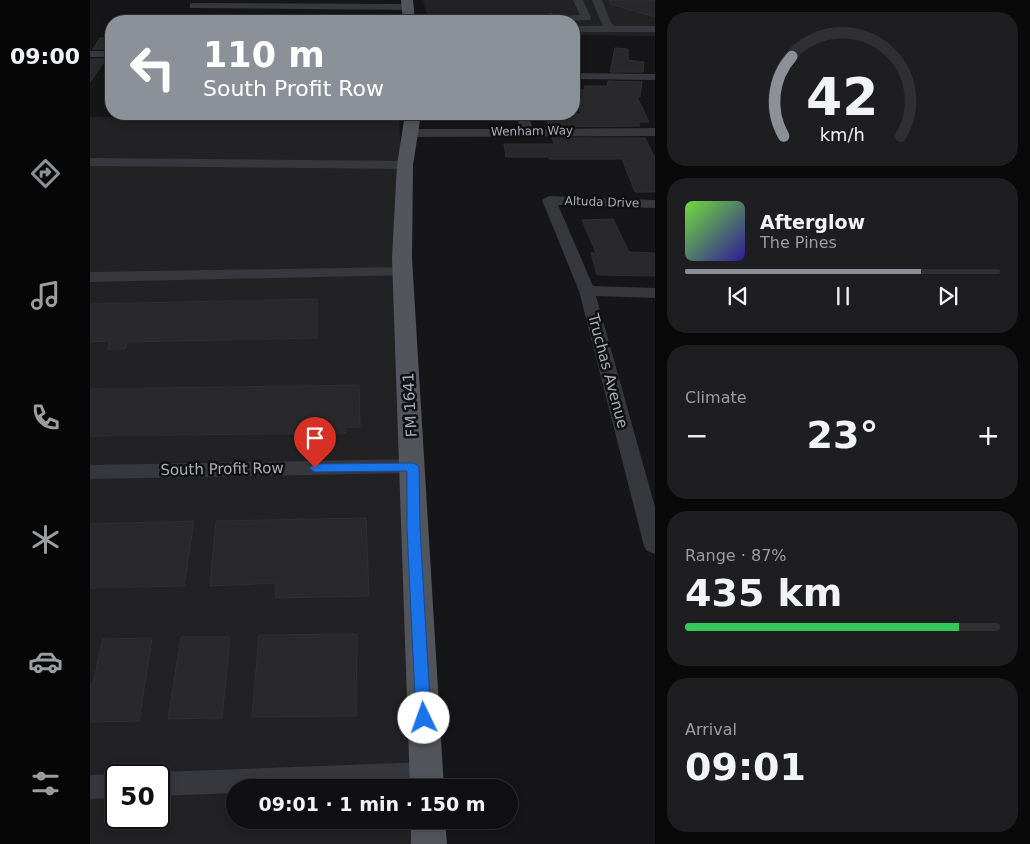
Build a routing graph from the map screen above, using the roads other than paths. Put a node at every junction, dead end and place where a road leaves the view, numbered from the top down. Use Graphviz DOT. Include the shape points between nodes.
graph roads {
  1 [pos="578,0"];
  2 [pos="597,0"];
  3 [pos="407,3"];
  4 [pos="193,6"];
  5 [pos="580,18"];
  6 [pos="580,23"];
  7 [pos="609,26"];
  8 [pos="580,29"];
  9 [pos="655,29"];
  10 [pos="90,54"];
  11 [pos="105,54"];
  12 [pos="580,76"];
  13 [pos="655,77"];
  14 [pos="524,120"];
  15 [pos="411,123"];
  16 [pos="527,132"];
  17 [pos="655,132"];
  18 [pos="90,162"];
  19 [pos="405,165"];
  20 [pos="549,200"];
  21 [pos="655,204"];
  22 [pos="403,272"];
  23 [pos="90,277"];
  24 [pos="587,292"];
  25 [pos="655,293"];
  26 [pos="413,466"];
  27 [pos="90,472"];
  28 [pos="655,546"];
  29 [pos="427,779"];
  30 [pos="226,783"];
  31 [pos="170,784"];
  32 [pos="105,786"];
  33 [pos="90,787"];
  34 [pos="428,829"];
  35 [pos="429,844"];
  1 -- 5 [label="street" via="586,18"];
  2 -- 7 [label="street"];
  3 -- 4 [label="street"];
  6 -- 7 [label="street"];
  7 -- 8 [label="street"];
  7 -- 9 [label="street"];
  10 -- 11 [label="street"];
  12 -- 13 [label="street"];
  14 -- 16 [label="street"];
  15 -- 16 [label="street, Wenham Way"];
  15 -- 19 [label="main road, FM 1641 / FM 1641"];
  16 -- 17 [label="street, Wenham Way"];
  18 -- 19 [label="street"];
  19 -- 22 [label="main road, FM 1641 / FM 1641"];
  20 -- 21 [label="street, Altuda Drive"];
  20 -- 24 [label="street, Truchas Avenue"];
  22 -- 23 [label="street"];
  22 -- 26 [label="main road, FM 1641 / FM 1641"];
  24 -- 25 [label="street"];
  24 -- 28 [label="street, Truchas Avenue"];
  26 -- 27 [label="street, South Profit Row"];
  26 -- 29 [label="main road, FM 1641 / FM 1641"];
  30 -- 31 [label="street"];
  32 -- 33 [label="street"];
  34 -- 35 [label="main road"];
}
